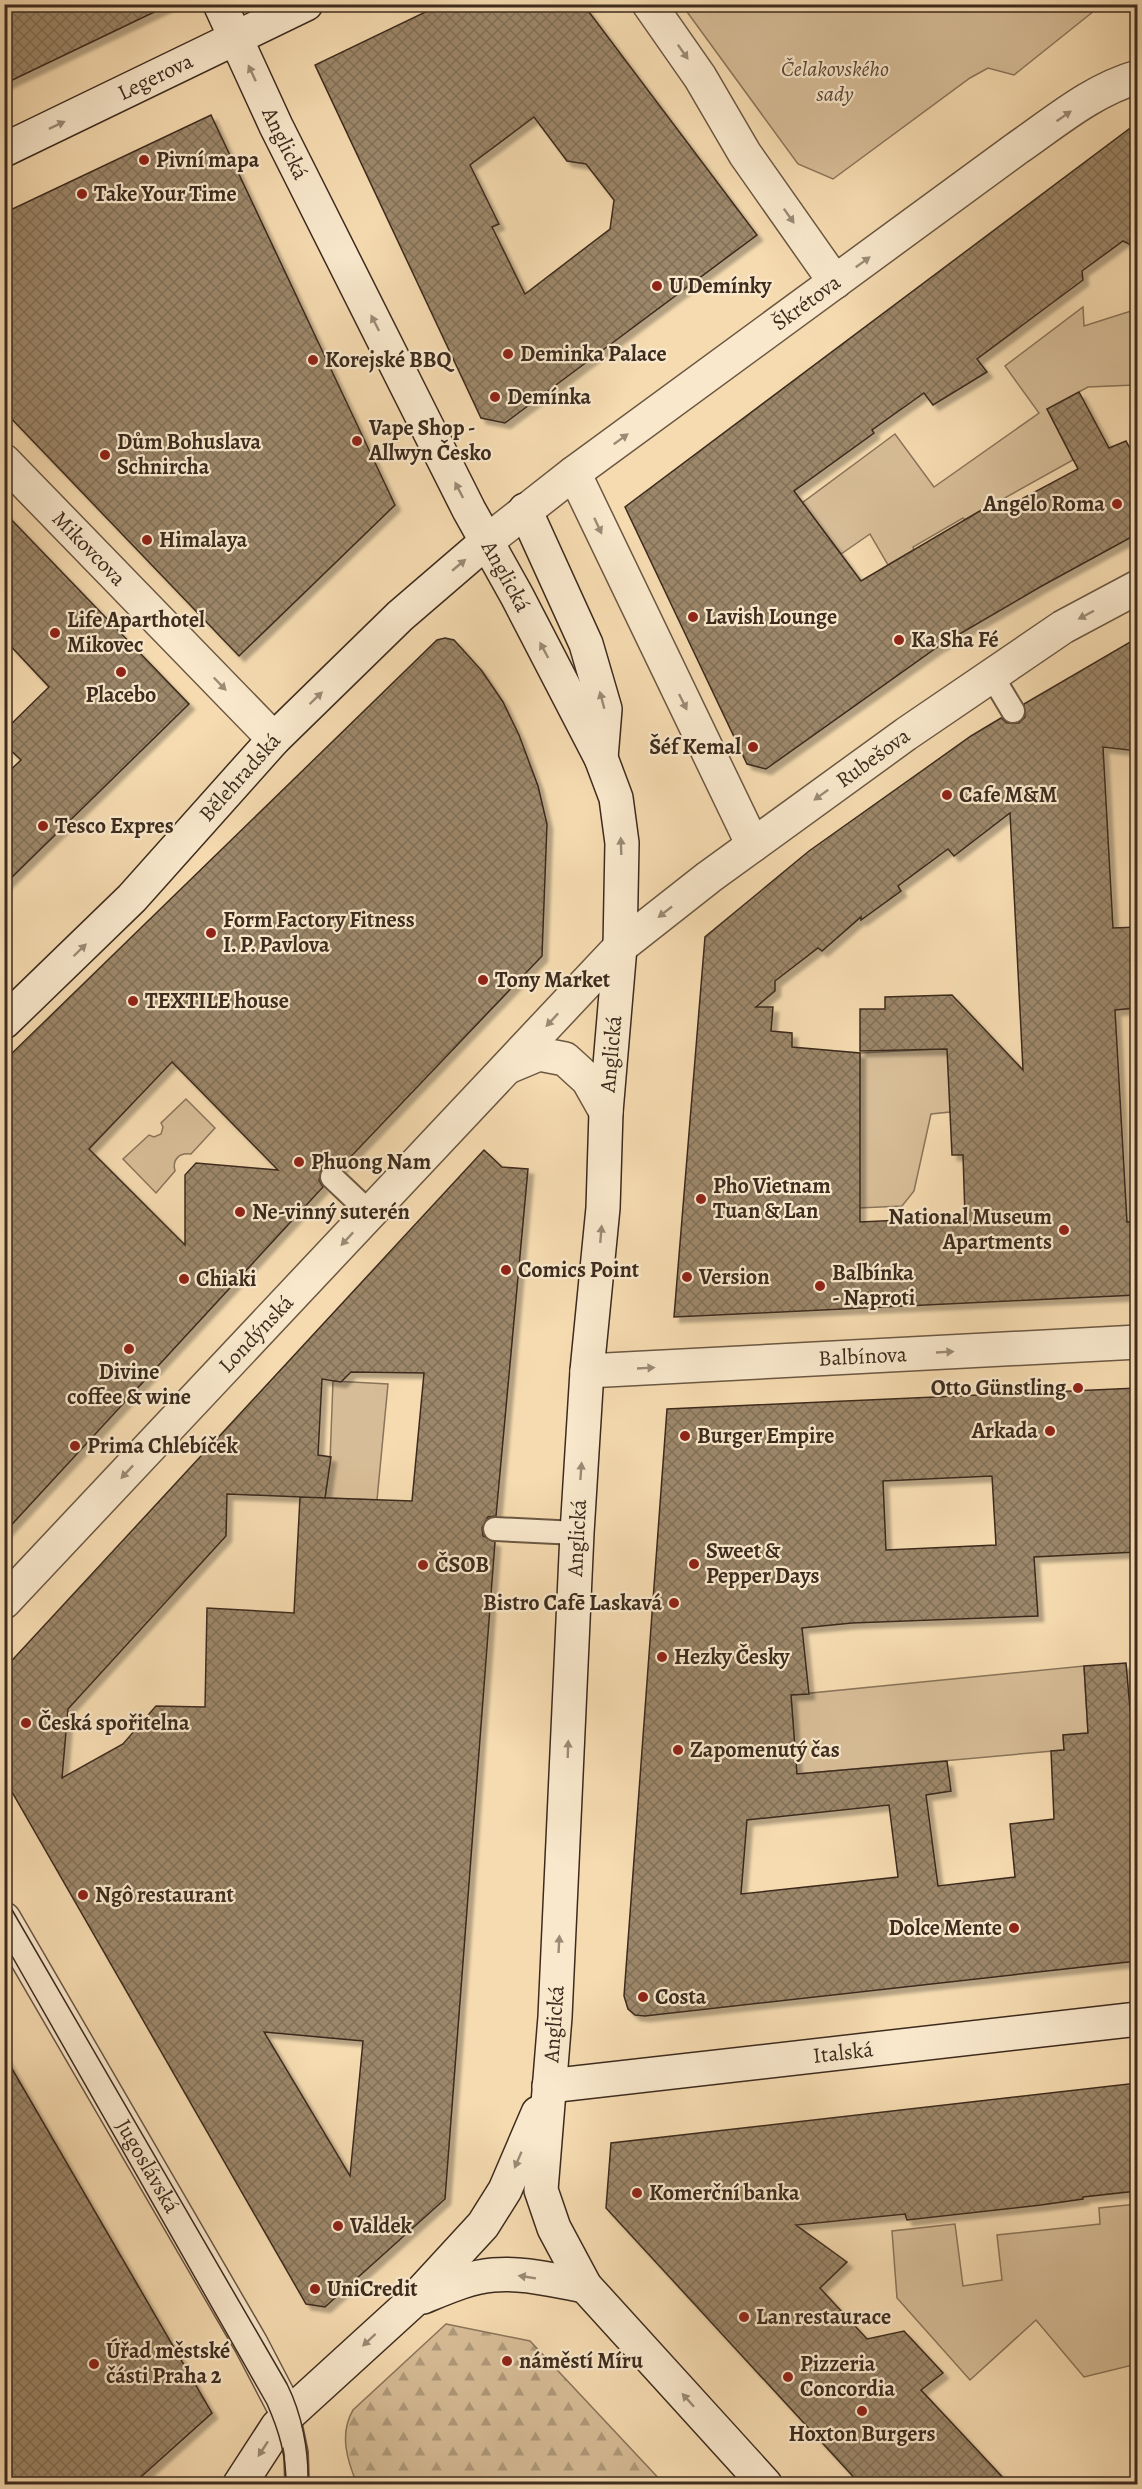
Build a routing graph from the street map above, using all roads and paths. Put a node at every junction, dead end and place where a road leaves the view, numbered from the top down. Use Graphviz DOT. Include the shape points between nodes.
graph roads {
  1 [pos="220,4"];
  2 [pos="306,4"];
  3 [pos="649,4"];
  4 [pos="236,38"];
  5 [pos="1137,77"];
  6 [pos="4,150"];
  7 [pos="835,282"];
  8 [pos="4,461"];
  9 [pos="574,473"];
  10 [pos="525,510"];
  11 [pos="486,542"];
  12 [pos="1137,587"];
  13 [pos="992,676"];
  14 [pos="1013,711"];
  15 [pos="274,739"];
  16 [pos="601,758"];
  17 [pos="753,845"];
  18 [pos="621,946"];
  19 [pos="4,1022"];
  20 [pos="508,1068"];
  21 [pos="606,1112"];
  22 [pos="332,1177"];
  23 [pos="371,1214"];
  24 [pos="1137,1342"];
  25 [pos="587,1371"];
  26 [pos="495,1529"];
  27 [pos="577,1533"];
  28 [pos="4,1602"];
  29 [pos="4,1918"];
  30 [pos="1137,2019"];
  31 [pos="549,2086"];
  32 [pos="585,2286"];
  33 [pos="412,2301"];
  34 [pos="288,2415"];
  35 [pos="240,2484"];
  36 [pos="297,2484"];
  37 [pos="765,2484"];
  1 -- 4 [label="street, Anglická"];
  2 -- 4 [label="street, Legerova"];
  3 -- 7 [label="street, one-way" via="700,77 745,154"];
  6 -- 4 [label="street, Legerova, one-way"];
  11 -- 4 [label="street, Anglická, one-way" via="276,126"];
  7 -- 5 [label="street, Škrétova, one-way" via="1086,101 1119,82"];
  9 -- 7 [label="street, Škrétova, one-way"];
  8 -- 15 [label="street, Mikovcova, one-way"];
  9 -- 10 [label="street, Škrétova"];
  9 -- 17 [label="street, one-way"];
  10 -- 11 [label="street, Škrétova"];
  16 -- 10 [label="street, one-way" via="605,709 586,644"];
  15 -- 11 [label="street, Bělehradská, one-way" via="400,616"];
  16 -- 11 [label="street, Anglická, one-way"];
  12 -- 13 [label="street, Rubešova, one-way" via="1063,627"];
  13 -- 14 [label="lane"];
  13 -- 17 [label="street, Rubešova, one-way"];
  19 -- 15 [label="street, Bělehradská, one-way" via="132,898"];
  18 -- 16 [label="street, Anglická, one-way" via="622,843 616,798"];
  17 -- 18 [label="street, Rubešova, one-way"];
  18 -- 20 [label="street, Londýnská, one-way"];
  18 -- 21 [label="street, Anglická"];
  20 -- 21 [label="street, Londýnská" via="539,1054 565,1059 588,1080"];
  20 -- 23 [label="street, Londýnská"];
  25 -- 21 [label="street, Anglická, one-way" via="603,1208"];
  22 -- 23 [label="lane"];
  23 -- 28 [label="street, Londýnská, one-way"];
  25 -- 24 [label="street, Balbínova, one-way"];
  27 -- 25 [label="street, Anglická, one-way"];
  26 -- 27 [label="lane"];
  31 -- 27 [label="street, Anglická, one-way"];
  29 -- 34 [label="street, Jugoslávská" via="251,2344"];
  30 -- 31 [label="street, Italská"];
  31 -- 32 [label="street, Anglická" via="541,2190 554,2228"];
  31 -- 33 [label="street, Anglická, one-way" via="505,2190 483,2225"];
  32 -- 33 [label="street, one-way" via="492,2275"];
  37 -- 32 [label="street, one-way"];
  33 -- 34 [label="street, one-way"];
  34 -- 35 [label="street, one-way"];
  34 -- 36 [label="lane" via="296,2453"];
}
